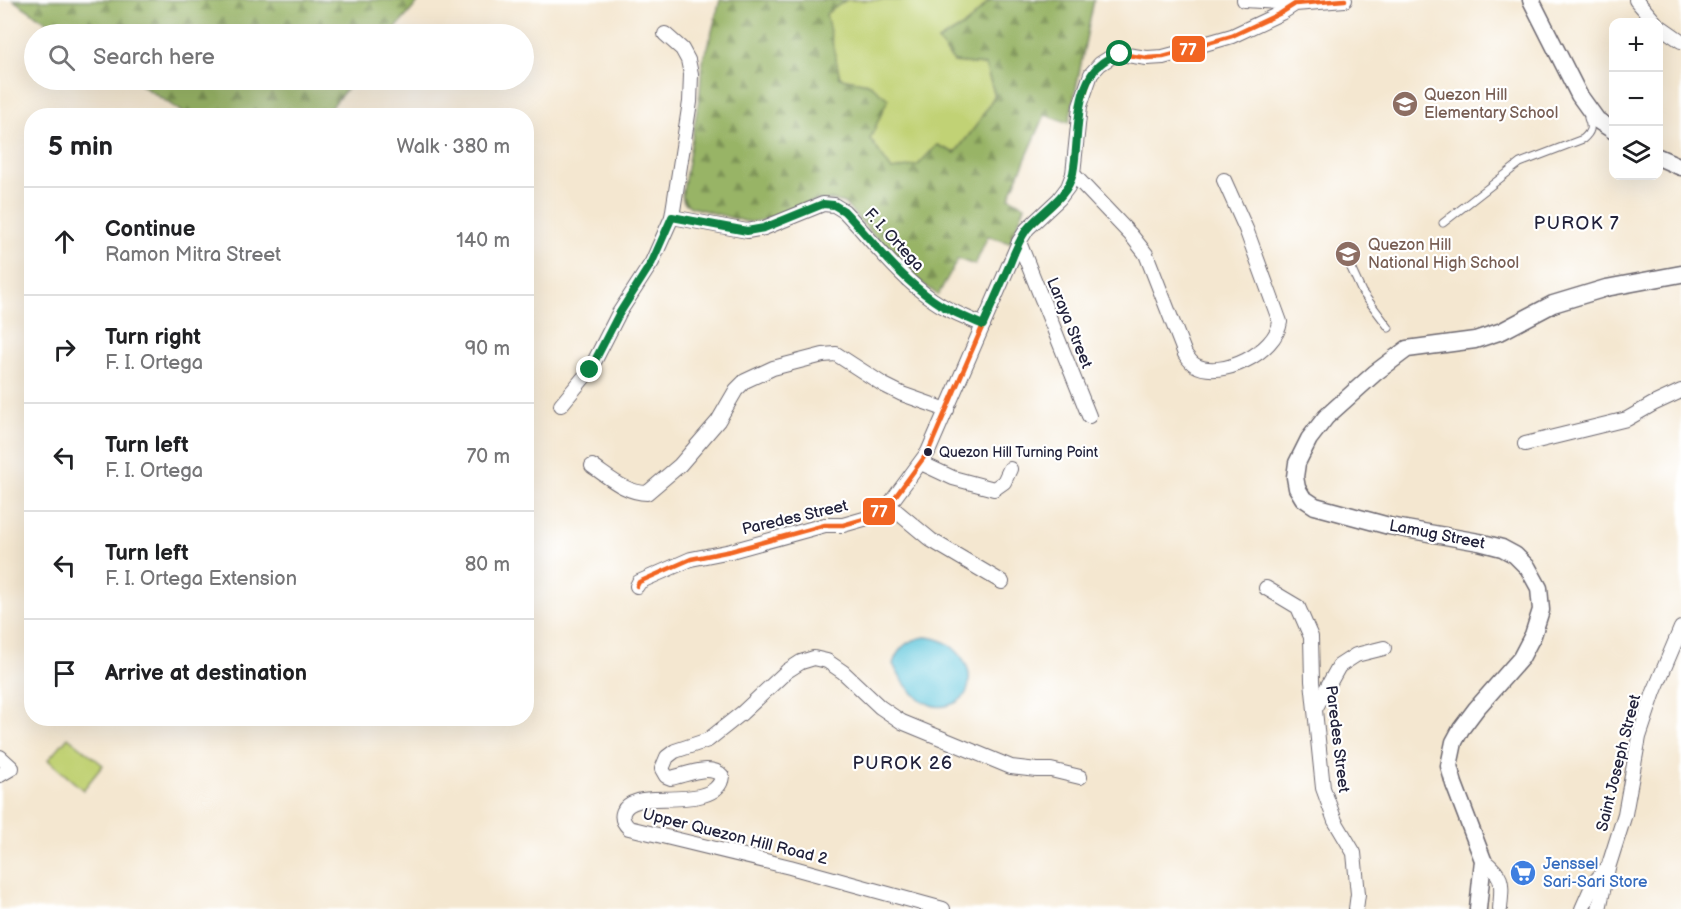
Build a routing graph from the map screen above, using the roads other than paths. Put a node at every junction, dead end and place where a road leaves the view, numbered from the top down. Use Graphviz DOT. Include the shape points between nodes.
graph roads {
  1 [pos="1244,0"];
  2 [pos="1345,0"];
  3 [pos="1531,0"];
  4 [pos="1636,0"];
  5 [pos="1296,2"];
  6 [pos="1652,18"];
  7 [pos="1663,28"];
  8 [pos="665,34"];
  9 [pos="1681,41"];
  10 [pos="1579,95"];
  11 [pos="1609,127"];
  12 [pos="1663,160"];
  13 [pos="1681,168"];
  14 [pos="1073,174"];
  15 [pos="1224,180"];
  16 [pos="672,217"];
  17 [pos="1443,222"];
  18 [pos="1019,242"];
  19 [pos="1350,266"];
  20 [pos="1681,274"];
  21 [pos="983,325"];
  22 [pos="1389,328"];
  23 [pos="1681,391"];
  24 [pos="561,405"];
  25 [pos="947,410"];
  26 [pos="1089,416"];
  27 [pos="1525,444"];
  28 [pos="921,463"];
  29 [pos="592,466"];
  30 [pos="1010,469"];
  31 [pos="890,505"];
  32 [pos="1002,582"];
  33 [pos="637,586"];
  34 [pos="1266,588"];
  35 [pos="1681,628"];
  36 [pos="1384,648"];
  37 [pos="1315,709"];
  38 [pos="0,757"];
  39 [pos="0,775"];
  40 [pos="1080,777"];
  41 [pos="1483,860"];
  42 [pos="1608,868"];
  43 [pos="943,909"];
  44 [pos="1356,909"];
  45 [pos="1478,909"];
  46 [pos="1500,909"];
  47 [pos="1582,909"];
  48 [pos="1599,909"];
  1 -- 5 [label="street"];
  2 -- 5 [label="street"];
  3 -- 10 [label="street"];
  4 -- 6 [label="street"];
  5 -- 14 [label="street" via="1232,36 1163,57 1120,54 1100,64 1091,74 1080,106"];
  7 -- 9 [label="street"];
  8 -- 16 [label="street" via="682,49 691,74"];
  10 -- 11 [label="street" via="1597,120"];
  10 -- 17 [label="lane" via="1590,133 1520,163"];
  12 -- 13 [label="street"];
  14 -- 15 [label="street" via="1146,254 1192,364 1212,369 1262,350 1279,331 1280,322"];
  14 -- 18 [label="street, Paredes Street" via="1068,188"];
  16 -- 21 [label="street, F. I. Ortega" via="747,231 823,204 834,205 918,290"];
  16 -- 24 [label="street" via="652,262 590,370"];
  18 -- 21 [label="street, Paredes Street"];
  18 -- 26 [label="street, Laraya Street"];
  19 -- 22 [label="lane" via="1362,292"];
  20 -- 41 [label="street, Lamug Street" via="1606,288 1553,304 1502,331 1475,339 1401,348 1326,417 1297,463 1297,488 1315,506 1389,526 1502,548 1528,568 1539,588 1541,610 1533,635 1521,658 1461,729 1449,766"];
  21 -- 25 [label="street, Paredes Street"];
  23 -- 27 [label="street" via="1628,420"];
  25 -- 28 [label="street, Paredes Street"];
  25 -- 29 [label="street" via="884,385 836,354 823,355 772,368 745,381 713,428 680,465 647,493 627,489"];
  28 -- 30 [label="street" via="953,478 994,489 1004,482"];
  28 -- 31 [label="street, Paredes Street"];
  31 -- 32 [label="street" via="931,540"];
  31 -- 33 [label="street, Paredes Street" via="871,517 843,525 825,525 691,559"];
  34 -- 37 [label="street, Paredes Street" via="1298,607 1305,620 1311,637"];
  35 -- 42 [label="street, Saint Joseph Street" via="1640,737 1625,814"];
  36 -- 37 [label="street" via="1356,655 1339,666"];
  37 -- 44 [label="street, Paredes Street" via="1323,789 1335,821 1354,853"];
  38 -- 39 [label="street" via="12,768"];
  40 -- 43 [label="street, Upper Quezon Hill Road 2" via="1011,767 902,722 843,672 814,658 787,671 708,740 667,757 662,769 666,776 713,770 722,776 717,789 678,799 639,800 625,808 623,823 629,828"];
  41 -- 45 [label="street, Lamug Street"];
  41 -- 46 [label="street" via="1497,871 1502,886"];
  42 -- 47 [label="street" via="1593,884"];
  42 -- 48 [label="street, Saint Joseph Street"];
}
